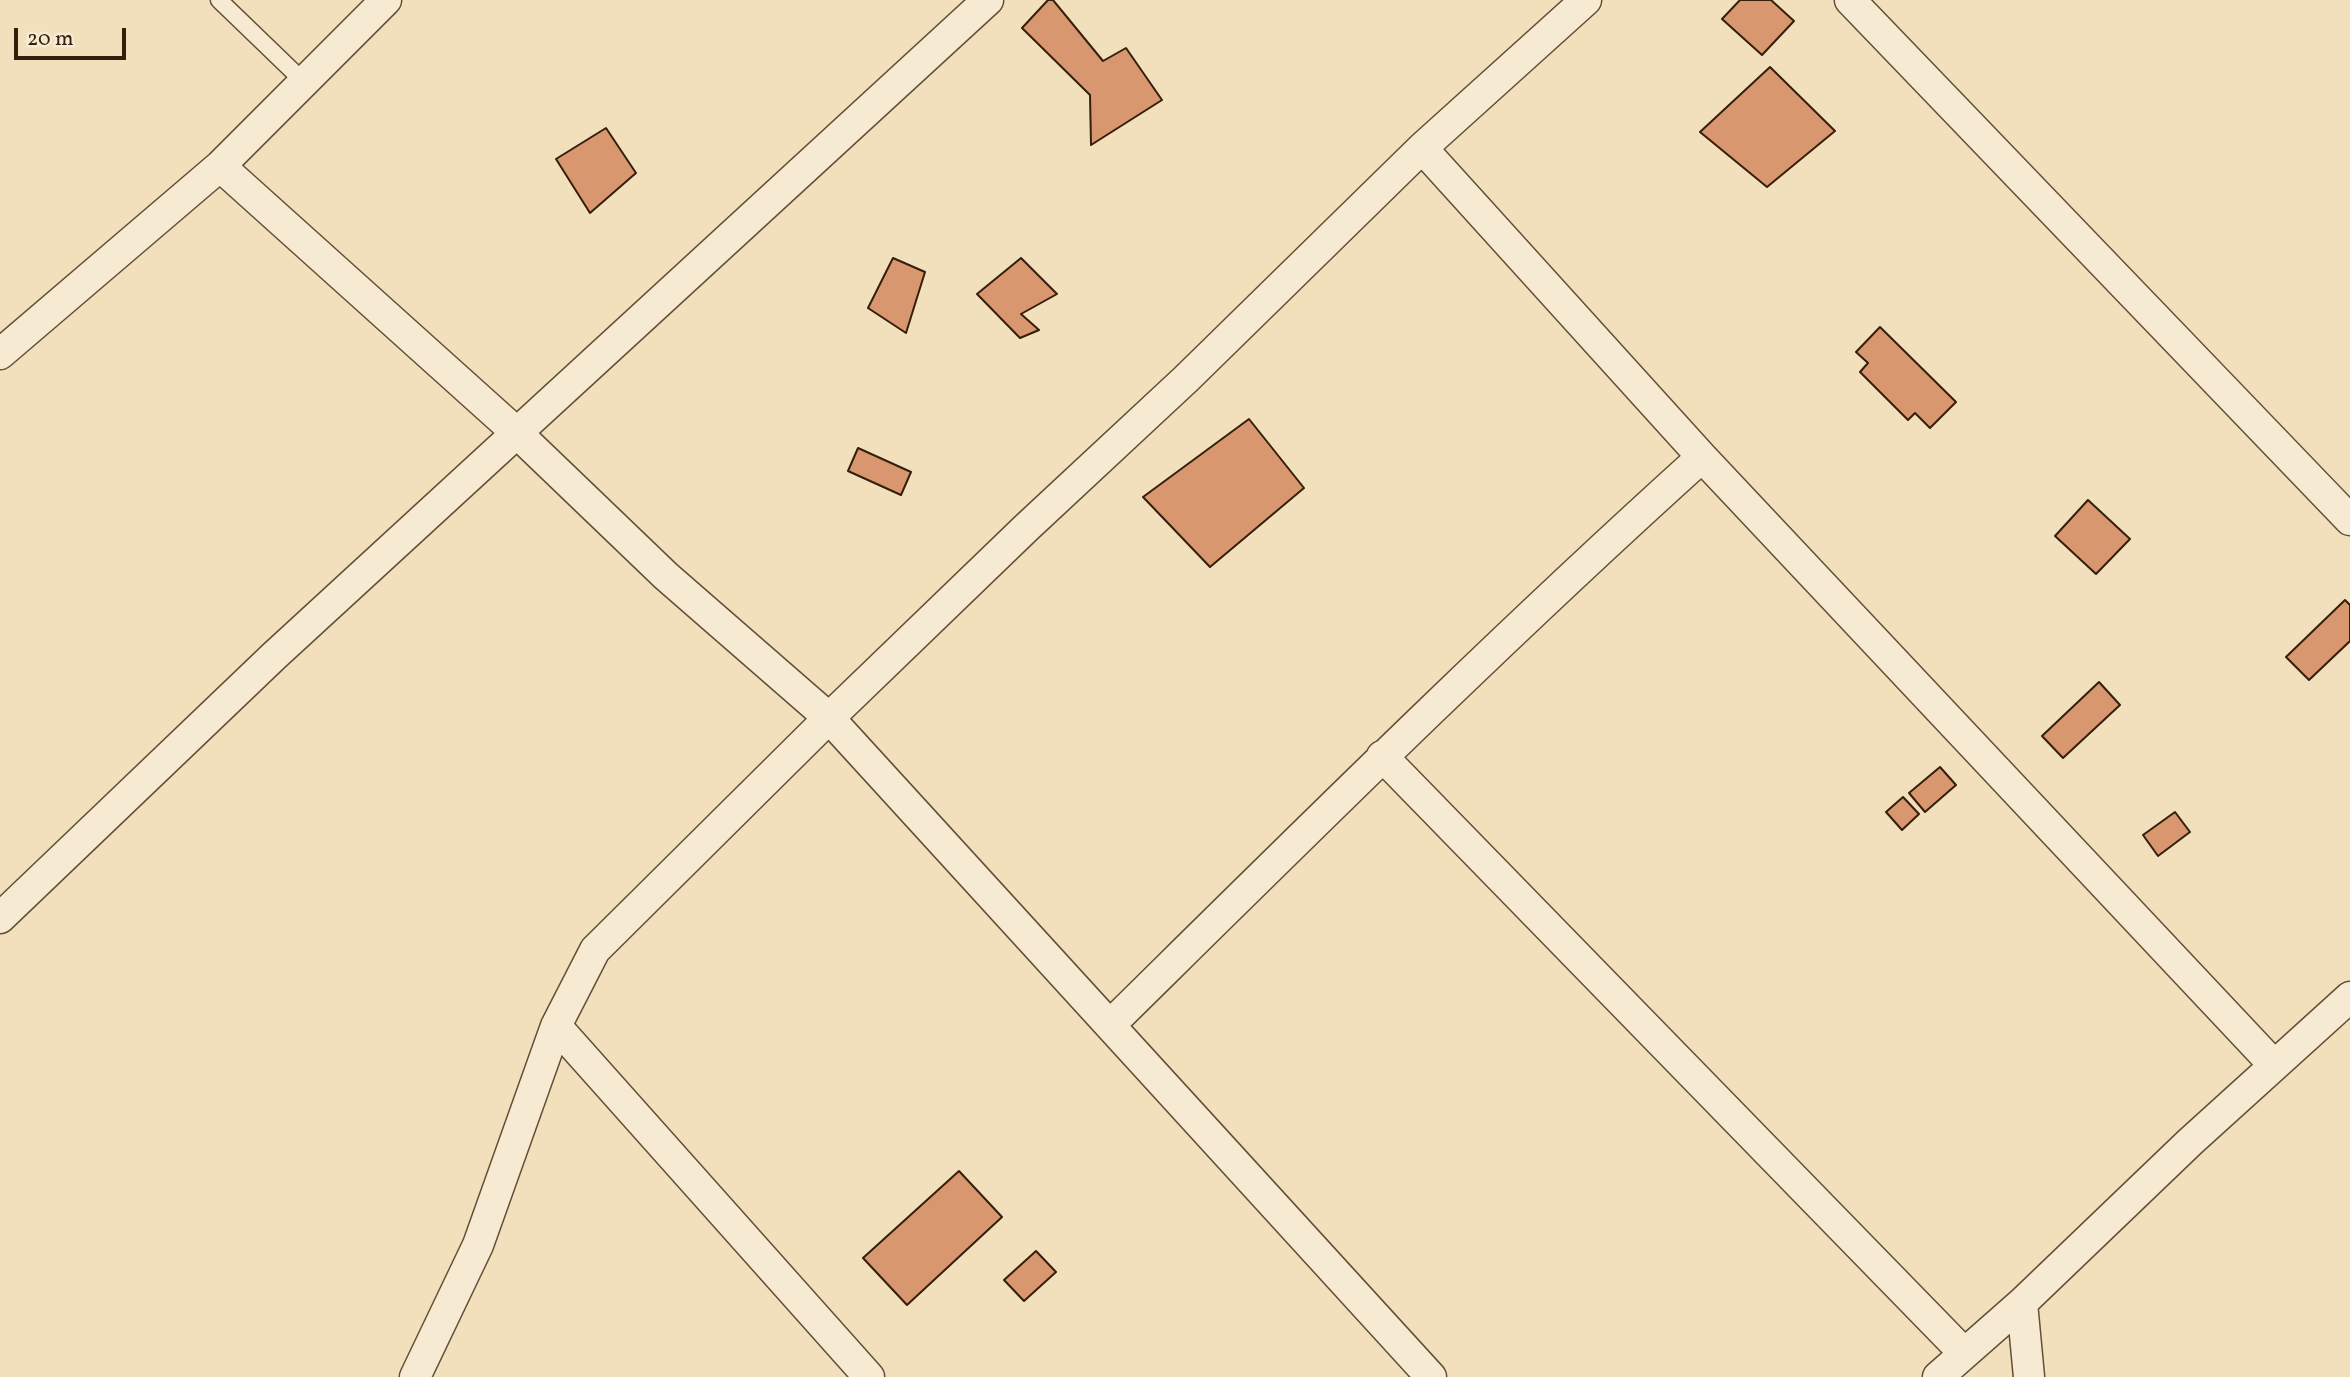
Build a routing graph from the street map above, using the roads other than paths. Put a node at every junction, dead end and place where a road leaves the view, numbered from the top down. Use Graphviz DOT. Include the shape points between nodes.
graph roads {
  1 [pos="219,0"];
  2 [pos="386,0"];
  3 [pos="988,0"];
  4 [pos="1586,0"];
  5 [pos="1850,0"];
  6 [pos="304,82"];
  7 [pos="1422,148"];
  8 [pos="220,166"];
  9 [pos="0,354"];
  10 [pos="517,433"];
  11 [pos="1702,457"];
  12 [pos="2350,520"];
  13 [pos="829,718"];
  14 [pos="1382,756"];
  15 [pos="0,918"];
  16 [pos="2350,996"];
  17 [pos="1110,1025"];
  18 [pos="556,1026"];
  19 [pos="2273,1064"];
  20 [pos="2022,1303"];
  21 [pos="1964,1353"];
  22 [pos="415,1377"];
  23 [pos="869,1377"];
  24 [pos="1431,1377"];
  25 [pos="1938,1377"];
  26 [pos="2029,1377"];
  1 -- 6 [label="lane"];
  2 -- 6 [label="street"];
  3 -- 10 [label="street"];
  4 -- 7 [label="street"];
  5 -- 12 [label="street"];
  6 -- 8 [label="street"];
  7 -- 11 [label="street"];
  7 -- 13 [label="street"];
  8 -- 9 [label="street"];
  8 -- 10 [label="street"];
  10 -- 13 [label="street" via="666,576"];
  10 -- 15 [label="street" via="274,656"];
  11 -- 14 [label="street"];
  11 -- 19 [label="street"];
  13 -- 17 [label="street"];
  13 -- 18 [label="street" via="595,950"];
  14 -- 17 [label="street"];
  14 -- 21 [label="street"];
  16 -- 19 [label="street"];
  17 -- 24 [label="street"];
  18 -- 22 [label="street" via="478,1245"];
  18 -- 23 [label="street"];
  19 -- 20 [label="street"];
  20 -- 21 [label="street"];
  20 -- 26 [label="street"];
  21 -- 25 [label="street"];
}
